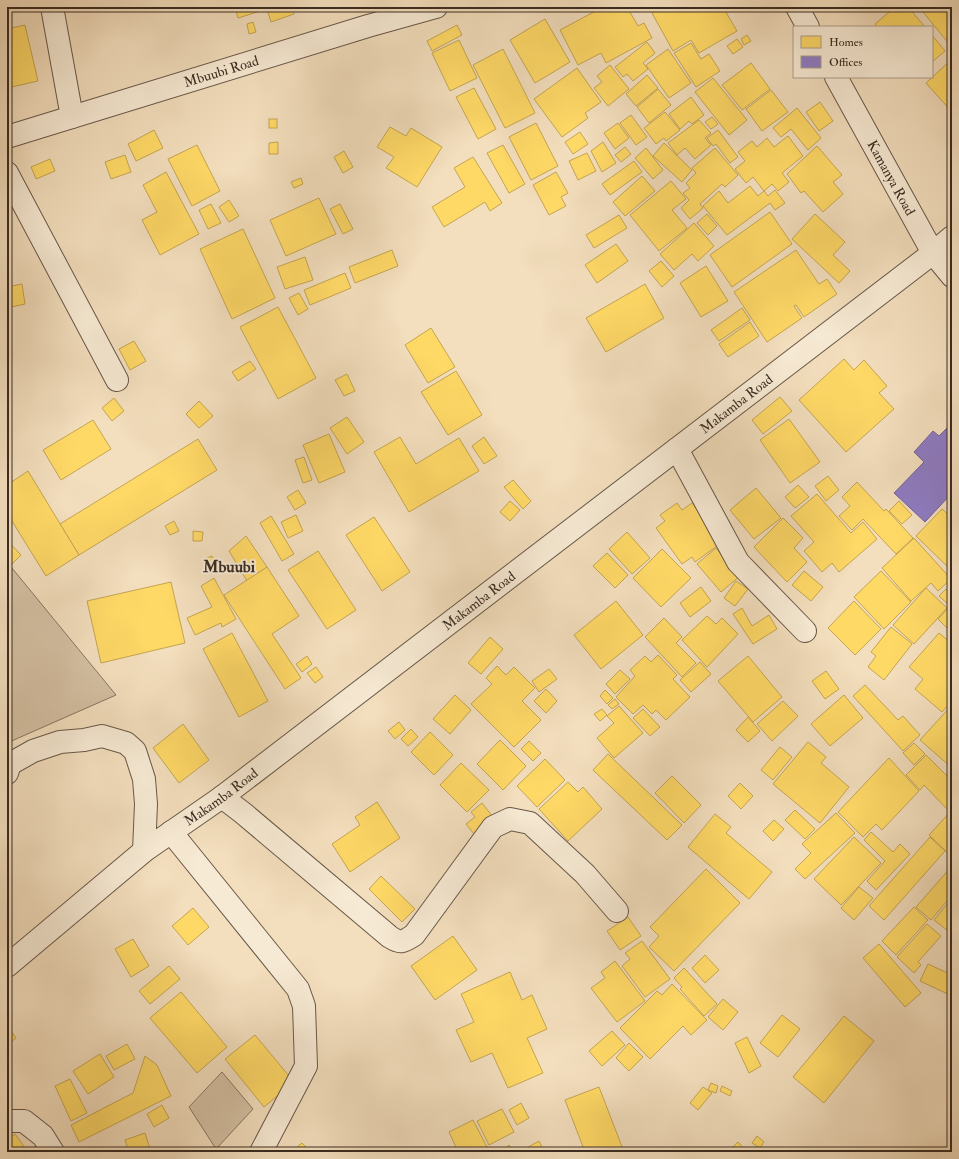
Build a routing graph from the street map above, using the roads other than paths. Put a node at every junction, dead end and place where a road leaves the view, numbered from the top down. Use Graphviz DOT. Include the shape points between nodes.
graph roads {
  1 [pos="52,7"];
  2 [pos="436,7"];
  3 [pos="797,7"];
  4 [pos="807,26"];
  5 [pos="837,78"];
  6 [pos="72,117"];
  7 [pos="7,137"];
  8 [pos="7,173"];
  9 [pos="952,237"];
  10 [pos="933,253"];
  11 [pos="952,276"];
  12 [pos="117,380"];
  13 [pos="677,449"];
  14 [pos="805,631"];
  15 [pos="7,773"];
  16 [pos="222,798"];
  17 [pos="171,832"];
  18 [pos="144,851"];
  19 [pos="617,912"];
  20 [pos="7,966"];
  21 [pos="7,1121"];
  22 [pos="53,1152"];
  23 [pos="261,1152"];
  1 -- 6 [label="street"];
  2 -- 6 [label="street, Mbuubi Road"];
  3 -- 4 [label="street"];
  5 -- 10 [label="street, Kamanya Road"];
  6 -- 7 [label="street, Mbuubi Road"];
  8 -- 12 [label="street"];
  9 -- 10 [label="street, Makamba Road"];
  10 -- 11 [label="street, Kamanya Road"];
  10 -- 13 [label="street, Makamba Road"];
  13 -- 14 [label="street" via="738,562"];
  13 -- 16 [label="street, Makamba Road"];
  15 -- 18 [label="street" via="10,764 33,751 60,742 102,736 126,743 135,751 144,779"];
  16 -- 17 [label="street, Makamba Road"];
  16 -- 19 [label="street" via="398,942 414,935 493,827 510,819 530,823 585,874"];
  17 -- 18 [label="street, Makamba Road"];
  17 -- 23 [label="street" via="298,989 304,1006 306,1066"];
  18 -- 20 [label="street, Makamba Road"];
  21 -- 22 [label="street" via="24,1121 43,1136"];
}
